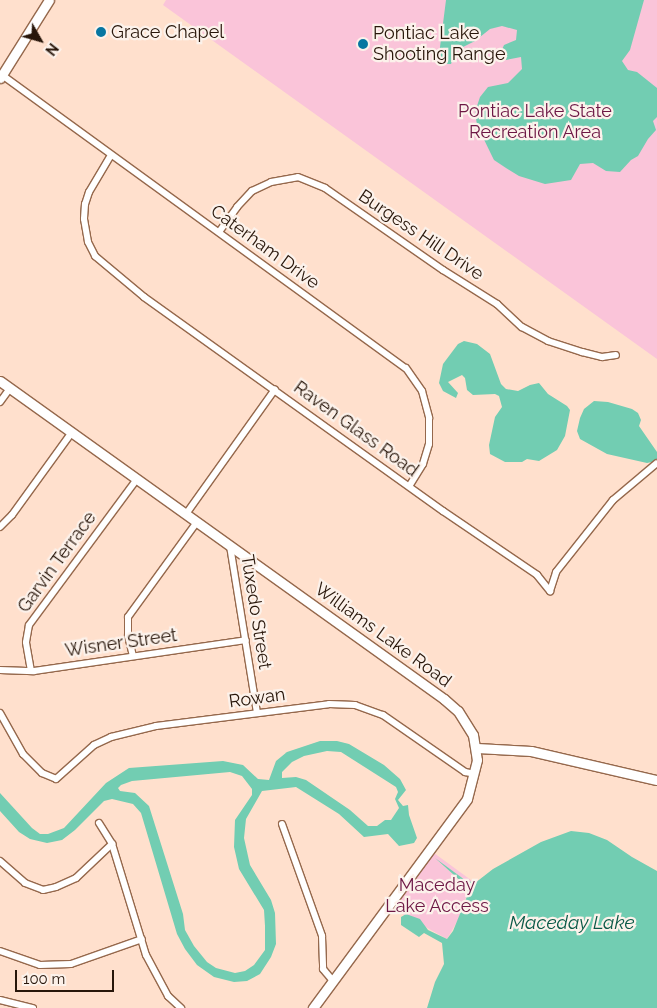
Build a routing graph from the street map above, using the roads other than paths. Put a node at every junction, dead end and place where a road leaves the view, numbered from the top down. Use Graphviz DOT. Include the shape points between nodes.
graph roads {
  1 [pos="49,0"];
  2 [pos="1,76"];
  3 [pos="111,156"];
  4 [pos="219,232"];
  5 [pos="616,354"];
  6 [pos="0,380"];
  7 [pos="10,388"];
  8 [pos="275,389"];
  9 [pos="0,402"];
  10 [pos="72,432"];
  11 [pos="657,463"];
  12 [pos="137,479"];
  13 [pos="409,486"];
  14 [pos="186,514"];
  15 [pos="197,522"];
  16 [pos="0,527"];
  17 [pos="230,546"];
  18 [pos="246,640"];
  19 [pos="133,656"];
  20 [pos="0,670"];
  21 [pos="31,671"];
  22 [pos="0,713"];
  23 [pos="257,713"];
  24 [pos="477,748"];
  25 [pos="475,774"];
  26 [pos="657,780"];
  27 [pos="99,823"];
  28 [pos="282,824"];
  29 [pos="112,844"];
  30 [pos="0,861"];
  31 [pos="142,939"];
  32 [pos="0,951"];
  33 [pos="333,981"];
  34 [pos="0,1000"];
  35 [pos="33,1008"];
  36 [pos="181,1008"];
  37 [pos="313,1008"];
  1 -- 2 [label="main road"];
  2 -- 3 [label="street, Caterham Drive"];
  3 -- 4 [label="street, Caterham Drive"];
  3 -- 8 [label="street, Raven Glass Road" via="85,204 88,242 95,256 144,297"];
  4 -- 5 [label="street, Burgess Hill Drive" via="252,191 271,182 298,177 325,188 497,304 522,327 548,341 602,358"];
  4 -- 13 [label="street, Caterham Drive" via="406,368 422,391 429,418 429,444 423,464"];
  6 -- 7 [label="main road, Williams Lake Road"];
  7 -- 9 [label="street"];
  7 -- 10 [label="main road, Williams Lake Road"];
  8 -- 13 [label="street, Raven Glass Road"];
  8 -- 14 [label="street"];
  10 -- 12 [label="main road, Williams Lake Road"];
  10 -- 16 [label="street"];
  11 -- 13 [label="street, Raven Glass Road" via="613,500 556,572 550,591 537,575"];
  12 -- 14 [label="main road, Williams Lake Road"];
  12 -- 21 [label="street, Garvin Terrace" via="29,625 26,642"];
  14 -- 15 [label="main road, Williams Lake Road"];
  15 -- 17 [label="main road, Williams Lake Road"];
  15 -- 19 [label="street" via="128,617"];
  17 -- 18 [label="street, Tuxedo Street"];
  17 -- 24 [label="main road, Williams Lake Road" via="444,699 467,724"];
  18 -- 19 [label="street, Wisner Street"];
  18 -- 23 [label="street, Tuxedo Street"];
  19 -- 21 [label="street, Wisner Street"];
  20 -- 21 [label="street, Wisner Street"];
  22 -- 23 [label="street, Rowan" via="23,754 42,773 56,779 94,744 111,737 156,726"];
  23 -- 25 [label="street, Rowan" via="329,704 355,705 383,715 465,772"];
  24 -- 25 [label="main road, Williams Lake Road"];
  24 -- 26 [label="main road" via="531,751"];
  25 -- 33 [label="main road, Williams Lake Road" via="467,799"];
  27 -- 29 [label="street"];
  28 -- 33 [label="street" via="322,936 323,969"];
  29 -- 30 [label="street" via="76,878 56,888 43,890 25,883"];
  29 -- 31 [label="street"];
  31 -- 32 [label="street" via="70,964 40,965"];
  31 -- 36 [label="street" via="159,982"];
  33 -- 37 [label="main road, Williams Lake Road"];
  34 -- 35 [label="street"];
}
